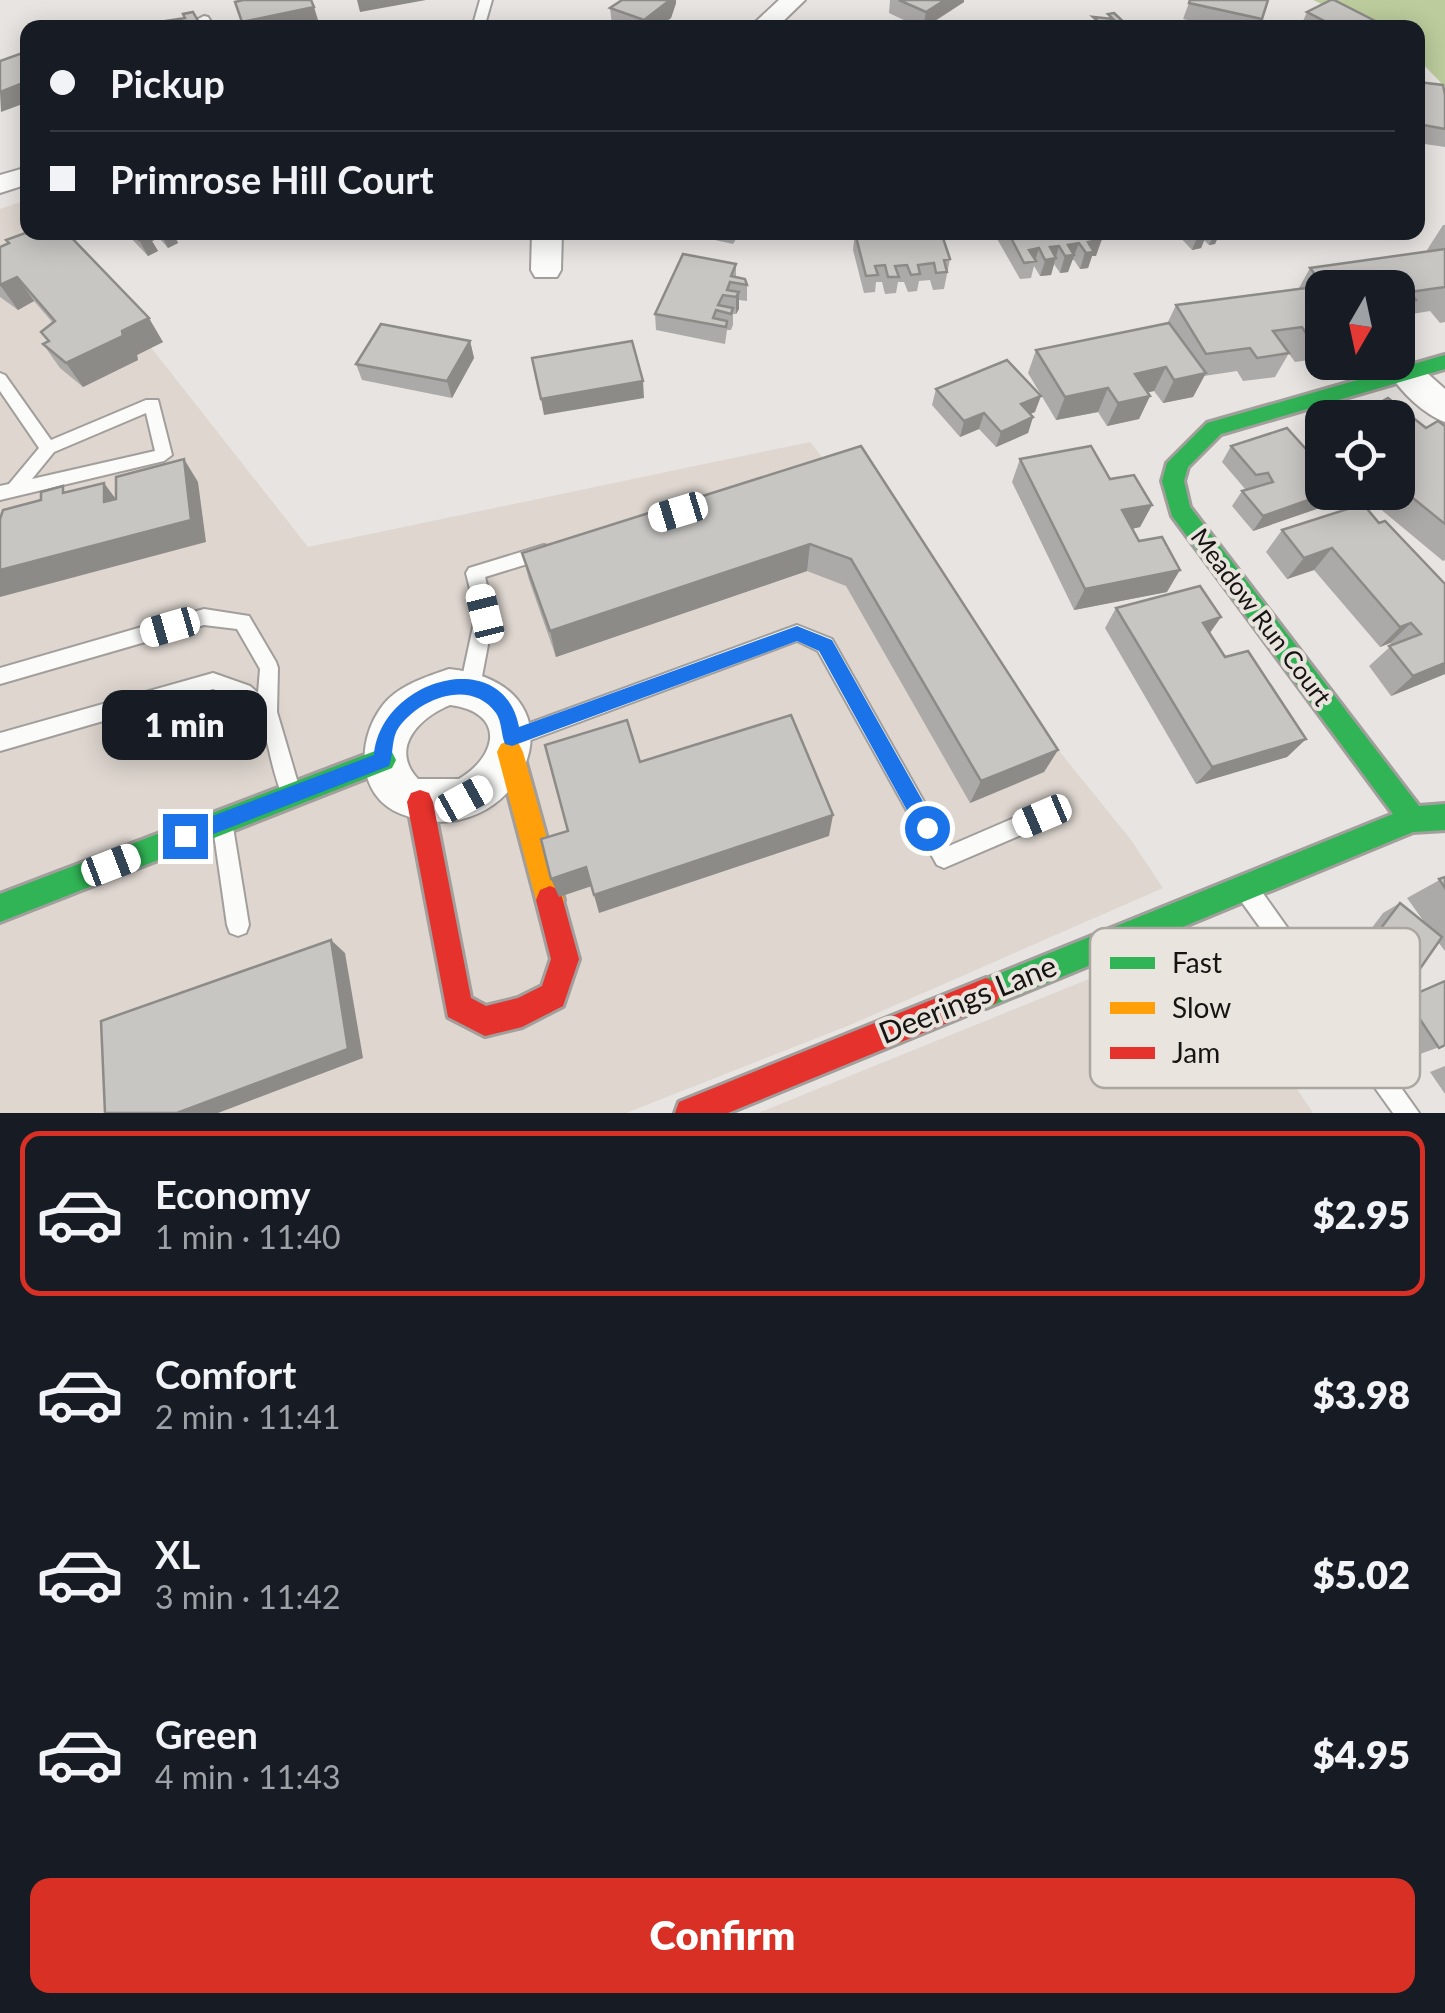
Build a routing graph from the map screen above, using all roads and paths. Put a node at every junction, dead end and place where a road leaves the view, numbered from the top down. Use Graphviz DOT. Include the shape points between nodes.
graph roads {
  1 [pos="793,0"];
  2 [pos="770,20"];
  3 [pos="548,240"];
  4 [pos="546,270"];
  5 [pos="1445,362"];
  6 [pos="1415,370"];
  7 [pos="0,379"];
  8 [pos="1382,380"];
  9 [pos="1413,380"];
  10 [pos="1445,410"];
  11 [pos="48,448"];
  12 [pos="7,492"];
  13 [pos="569,545"];
  14 [pos="0,676"];
  15 [pos="470,687"];
  16 [pos="268,712"];
  17 [pos="0,742"];
  18 [pos="511,745"];
  19 [pos="383,760"];
  20 [pos="292,795"];
  21 [pos="420,802"];
  22 [pos="1042,816"];
  23 [pos="1445,817"];
  24 [pos="1412,818"];
  25 [pos="222,822"];
  26 [pos="1246,888"];
  27 [pos="0,908"];
  28 [pos="238,925"];
  29 [pos="1147,928"];
  30 [pos="1275,928"];
  31 [pos="1090,951"];
  32 [pos="1389,1088"];
  33 [pos="690,1113"];
  34 [pos="1407,1113"];
  1 -- 2 [label="street"];
  3 -- 4 [label="street"];
  5 -- 6 [label="street, Meadow Run Court"];
  7 -- 11 [label="lane"];
  8 -- 24 [label="street, Meadow Run Court" via="1214,428 1178,462 1173,480 1180,510"];
  9 -- 10 [label="street"];
  11 -- 12 [label="lane"];
  11 -- 12 [label="lane" via="152,404 164,455"];
  13 -- 15 [label="lane" via="475,573 485,614"];
  14 -- 16 [label="lane" via="204,617 242,622 269,668"];
  15 -- 18 [label="street" via="501,705"];
  15 -- 19 [label="street" via="449,686 408,704 388,730"];
  16 -- 17 [label="lane" via="243,692 213,681"];
  16 -- 20 [label="lane"];
  18 -- 21 [label="street" via="485,788 442,804"];
  18 -- 21 [label="street" via="566,959 553,996 485,1022 458,1008"];
  18 -- 22 [label="lane" via="797,633 826,645 944,858"];
  19 -- 20 [label="street"];
  19 -- 21 [label="street" via="388,778"];
  20 -- 25 [label="street"];
  23 -- 24 [label="street, Deerings Lane"];
  24 -- 26 [label="street, Deerings Lane"];
  25 -- 27 [label="street"];
  25 -- 28 [label="lane"];
  26 -- 29 [label="street, Deerings Lane"];
  26 -- 30 [label="lane"];
  31 -- 33 [label="street, Deerings Lane"];
  32 -- 34 [label="lane"];
}
